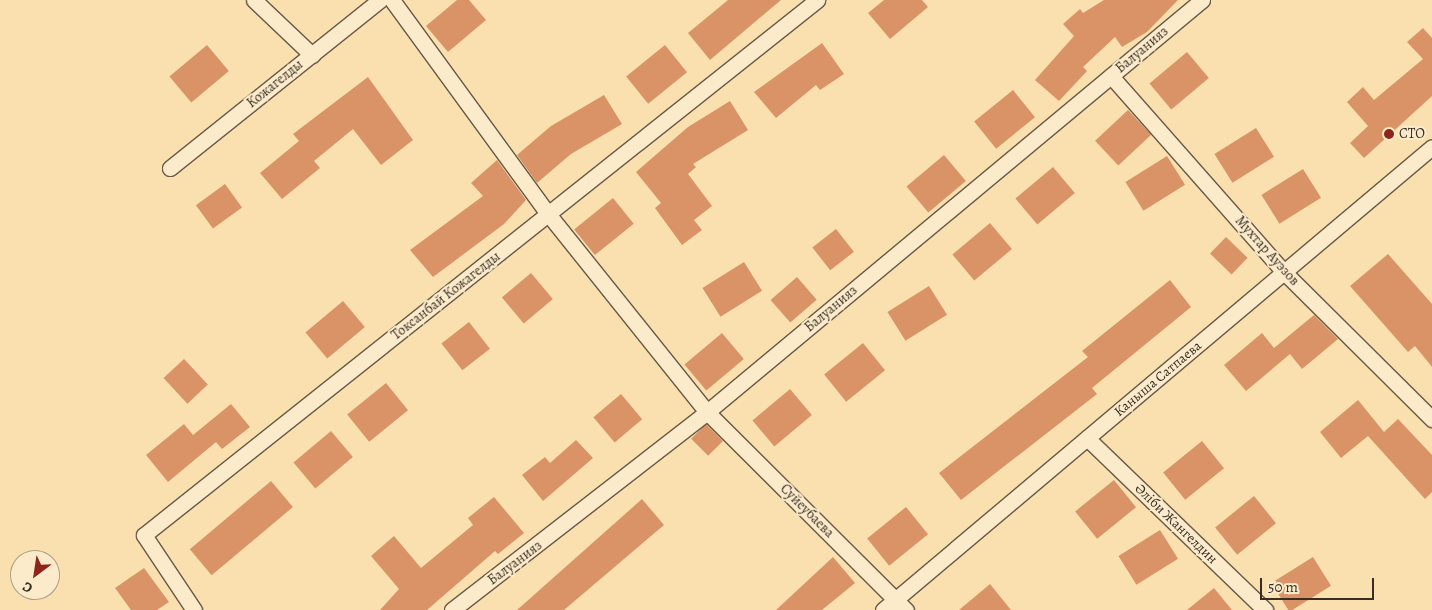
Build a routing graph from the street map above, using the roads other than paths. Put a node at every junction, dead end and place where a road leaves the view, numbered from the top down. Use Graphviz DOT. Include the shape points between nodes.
graph roads {
  1 [pos="254,0"];
  2 [pos="380,0"];
  3 [pos="392,0"];
  4 [pos="817,0"];
  5 [pos="1202,0"];
  6 [pos="312,55"];
  7 [pos="1111,76"];
  8 [pos="1432,147"];
  9 [pos="170,168"];
  10 [pos="549,215"];
  11 [pos="1284,272"];
  12 [pos="707,412"];
  13 [pos="1432,419"];
  14 [pos="1087,438"];
  15 [pos="901,605"];
  16 [pos="194,610"];
  17 [pos="452,610"];
  18 [pos="883,610"];
  19 [pos="1265,610"];
  1 -- 6 [label="street"];
  2 -- 6 [label="street, Кожагелды"];
  3 -- 10 [label="street, Суйеубаева"];
  4 -- 10 [label="street, Токсанбай Кожагелды"];
  5 -- 7 [label="street, Балуанияз"];
  6 -- 9 [label="street, Кожагелды"];
  7 -- 11 [label="street, Мухтар Ауэзов"];
  7 -- 12 [label="street, Балуанияз"];
  8 -- 11 [label="street, Каныша Сатпаева"];
  10 -- 12 [label="street, Суйеубаева"];
  10 -- 16 [label="street, Токсанбай Кожагелды" via="144,535"];
  11 -- 13 [label="street, Мухтар Ауэзов"];
  11 -- 14 [label="street, Каныша Сатпаева"];
  12 -- 15 [label="street, Суйеубаева"];
  12 -- 17 [label="street, Балуанияз"];
  14 -- 15 [label="street, Каныша Сатпаева"];
  14 -- 19 [label="street, Әліби Жангелдин"];
  15 -- 18 [label="street, Каныша Сатпаева"];
}
